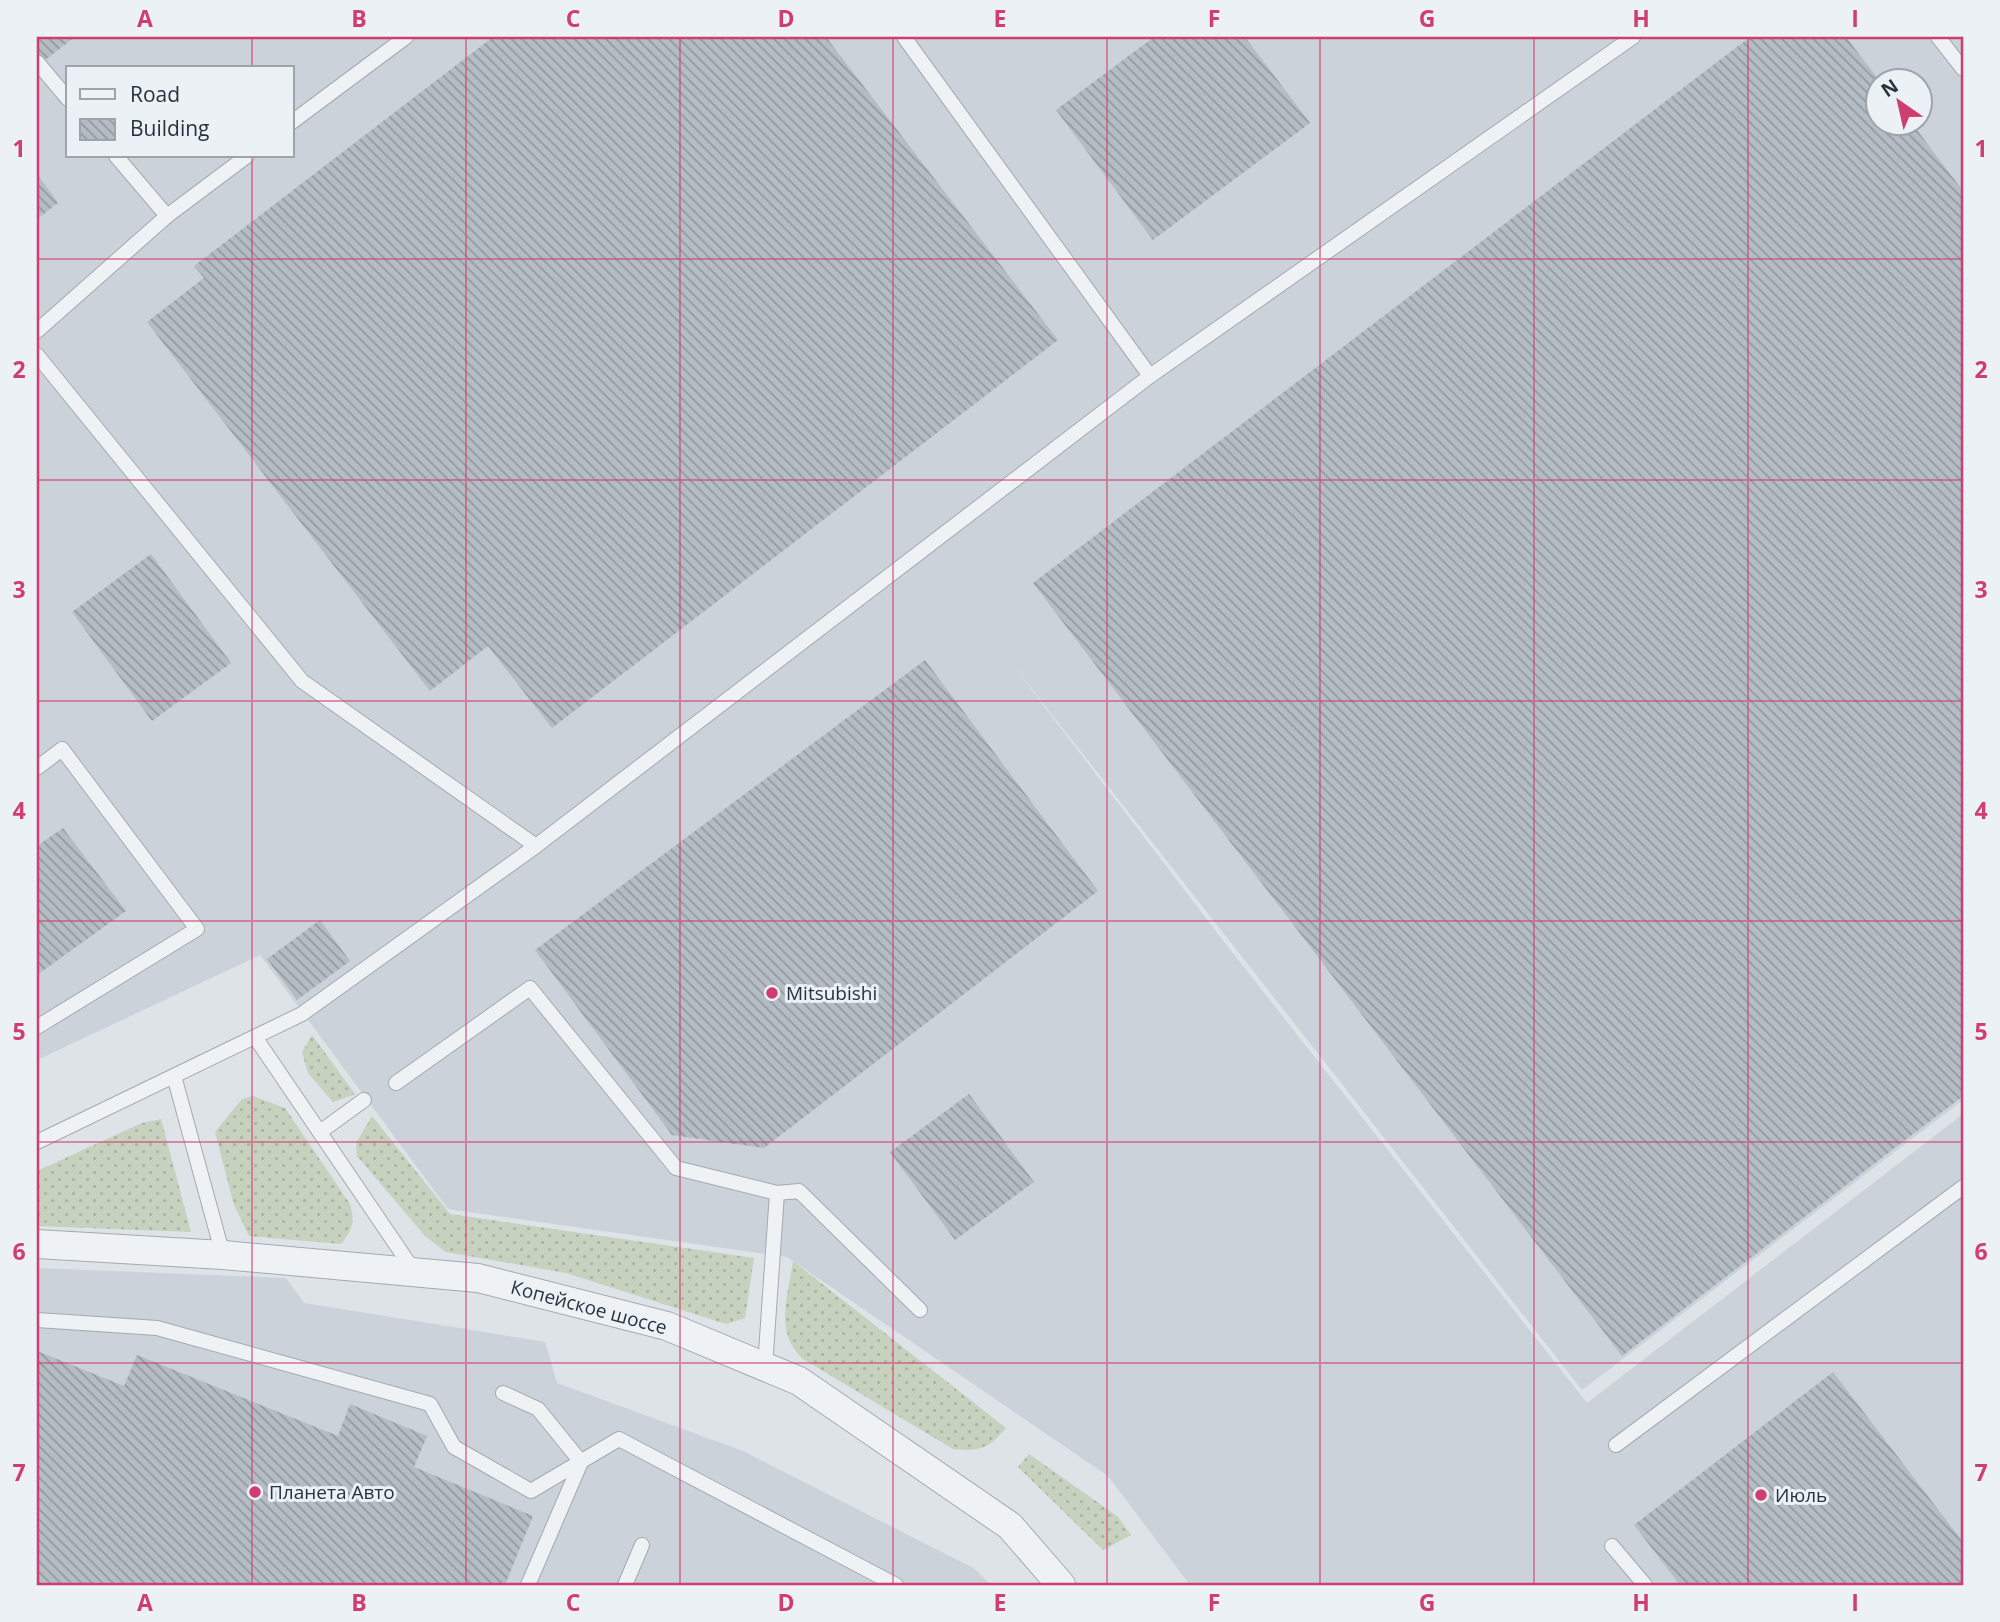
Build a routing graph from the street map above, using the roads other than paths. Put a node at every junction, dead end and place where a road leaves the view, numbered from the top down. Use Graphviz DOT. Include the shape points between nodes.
graph roads {
  1 [pos="406,37"];
  2 [pos="904,37"];
  3 [pos="1633,37"];
  4 [pos="1938,37"];
  5 [pos="37,62"];
  6 [pos="1963,69"];
  7 [pos="66,97"];
  8 [pos="294,121"];
  9 [pos="118,158"];
  10 [pos="244,158"];
  11 [pos="167,216"];
  12 [pos="37,331"];
  13 [pos="37,355"];
  14 [pos="1150,376"];
  15 [pos="37,768"];
  16 [pos="536,846"];
  17 [pos="37,1027"];
  18 [pos="255,1037"];
  19 [pos="174,1076"];
  20 [pos="396,1083"];
  21 [pos="364,1100"];
  22 [pos="320,1132"];
  23 [pos="37,1142"];
  24 [pos="1963,1187"];
  25 [pos="778,1193"];
  26 [pos="37,1244"];
  27 [pos="223,1255"];
  28 [pos="415,1272"];
  29 [pos="920,1310"];
  30 [pos="37,1320"];
  31 [pos="765,1367"];
  32 [pos="503,1393"];
  33 [pos="1616,1445"];
  34 [pos="580,1461"];
  35 [pos="642,1545"];
  36 [pos="1612,1546"];
  37 [pos="528,1585"];
  38 [pos="625,1585"];
  39 [pos="896,1585"];
  40 [pos="1061,1585"];
  41 [pos="1645,1585"];
  1 -- 8 [label="lane"];
  2 -- 14 [label="lane"];
  3 -- 14 [label="lane"];
  4 -- 6 [label="lane"];
  5 -- 7 [label="lane"];
  9 -- 11 [label="lane"];
  10 -- 11 [label="lane"];
  11 -- 12 [label="lane"];
  13 -- 16 [label="lane" via="302,681"];
  14 -- 16 [label="lane"];
  15 -- 17 [label="lane" via="62,749 197,929"];
  16 -- 18 [label="lane" via="302,1014"];
  18 -- 19 [label="lane"];
  18 -- 22 [label="lane"];
  19 -- 23 [label="lane"];
  19 -- 27 [label="lane"];
  20 -- 25 [label="lane" via="530,988 676,1168"];
  21 -- 22 [label="lane"];
  22 -- 28 [label="lane"];
  24 -- 33 [label="lane"];
  25 -- 29 [label="lane" via="799,1191"];
  25 -- 31 [label="lane"];
  26 -- 27 [label="street, Копейское шоссе"];
  27 -- 28 [label="street, Копейское шоссе"];
  28 -- 31 [label="street, Копейское шоссе" via="478,1278 667,1326"];
  30 -- 34 [label="lane" via="157,1328 430,1405 454,1447 531,1491"];
  31 -- 40 [label="street, Копейское шоссе" via="799,1381 1010,1526"];
  32 -- 34 [label="lane" via="538,1409"];
  34 -- 37 [label="lane"];
  34 -- 39 [label="lane" via="619,1439"];
  35 -- 38 [label="lane"];
  36 -- 41 [label="lane"];
}
